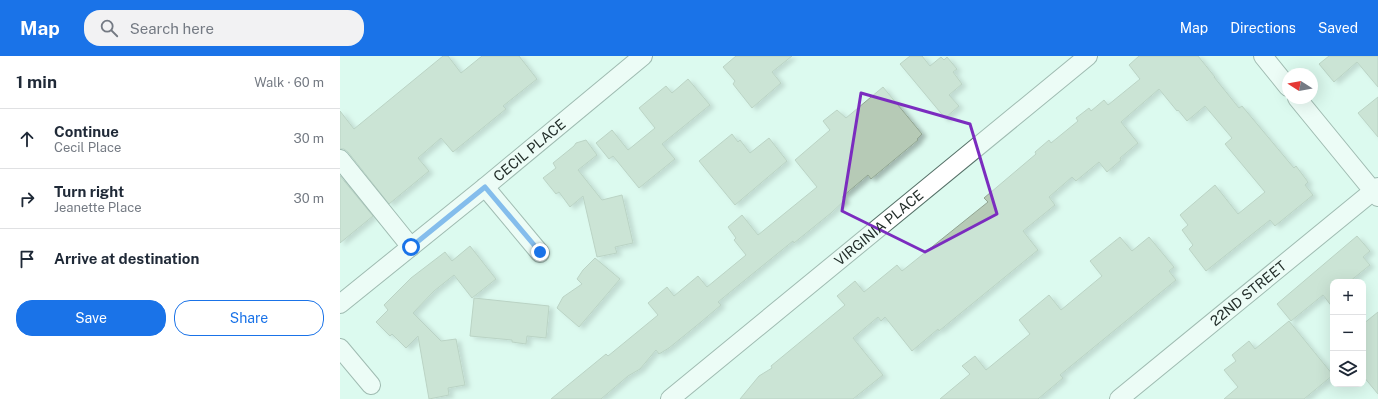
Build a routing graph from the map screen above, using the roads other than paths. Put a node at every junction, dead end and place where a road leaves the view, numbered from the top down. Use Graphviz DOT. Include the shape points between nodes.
graph roads {
  1 [pos="643,56"];
  2 [pos="1088,56"];
  3 [pos="1263,56"];
  4 [pos="1282,80"];
  5 [pos="1302,104"];
  6 [pos="340,159"];
  7 [pos="485,187"];
  8 [pos="1376,192"];
  9 [pos="411,247"];
  10 [pos="540,252"];
  11 [pos="340,304"];
  12 [pos="340,348"];
  13 [pos="371,385"];
  14 [pos="670,399"];
  15 [pos="1119,399"];
  1 -- 7 [label="street, CECIL PLACE"];
  2 -- 14 [label="street, VIRGINIA PLACE"];
  3 -- 4 [label="street"];
  5 -- 8 [label="street"];
  6 -- 9 [label="street"];
  7 -- 9 [label="street, CECIL PLACE"];
  7 -- 10 [label="street"];
  8 -- 15 [label="street, 22ND STREET"];
  9 -- 11 [label="street, CECIL PLACE"];
  12 -- 13 [label="street"];
}
